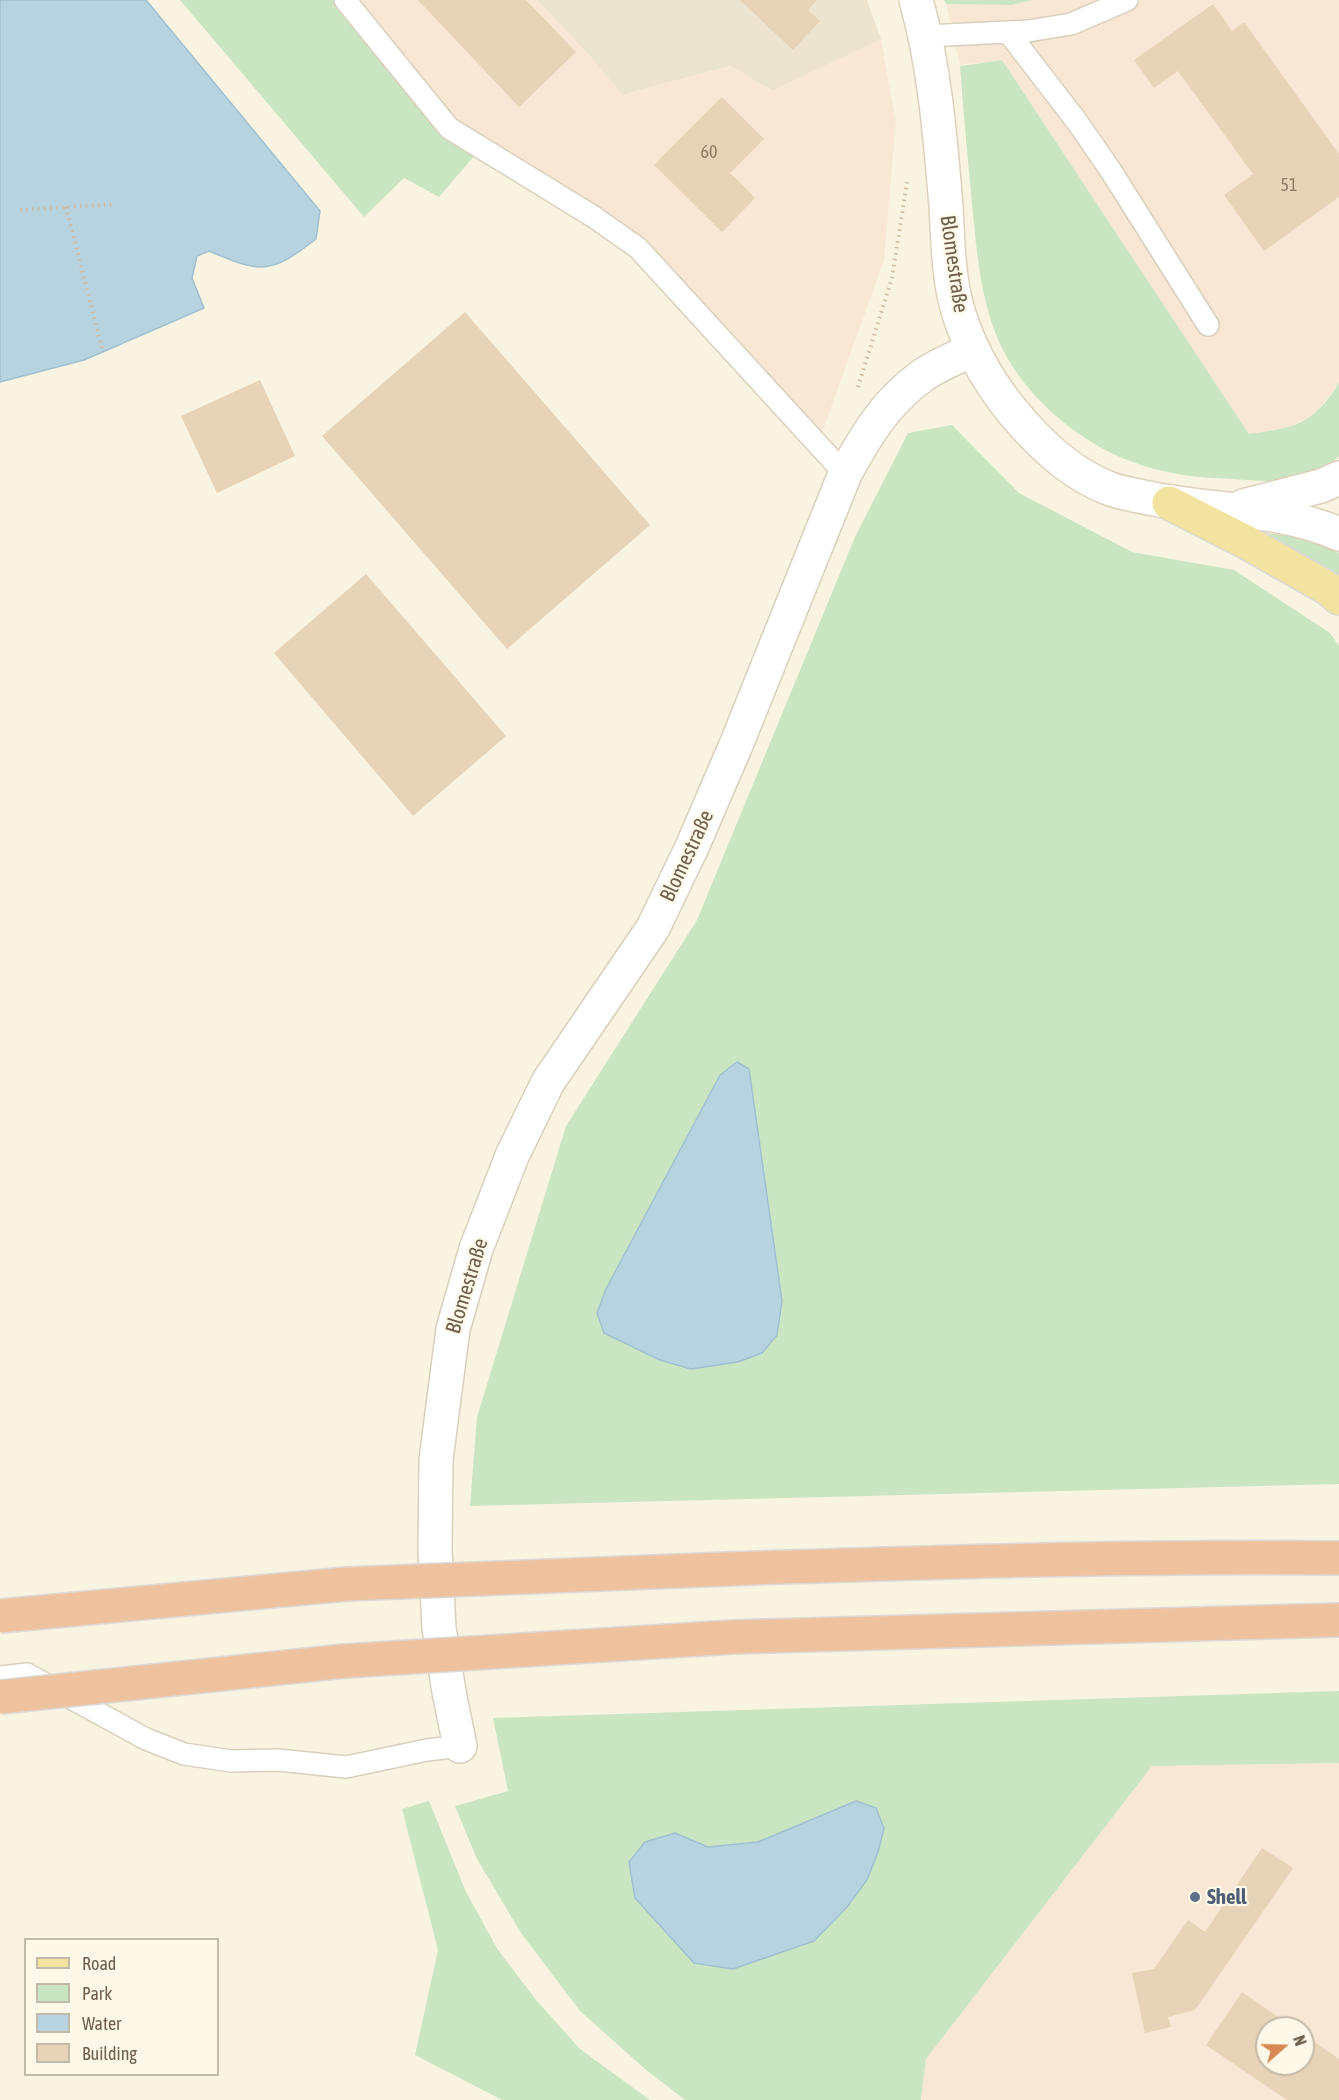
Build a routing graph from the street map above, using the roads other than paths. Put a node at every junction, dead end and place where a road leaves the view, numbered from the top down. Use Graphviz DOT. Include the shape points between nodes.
graph roads {
  1 [pos="345,0"];
  2 [pos="916,0"];
  3 [pos="1127,0"];
  4 [pos="1008,32"];
  5 [pos="926,36"];
  6 [pos="1208,325"];
  7 [pos="972,350"];
  8 [pos="844,474"];
  9 [pos="1339,478"];
  10 [pos="1168,503"];
  11 [pos="1230,510"];
  12 [pos="1339,534"];
  13 [pos="1339,598"];
  14 [pos="1339,1558"];
  15 [pos="0,1617"];
  16 [pos="1339,1620"];
  17 [pos="0,1677"];
  18 [pos="0,1697"];
  19 [pos="460,1746"];
  1 -- 8 [label="lane" via="449,128 638,248"];
  2 -- 5 [label="street, Blomestraße"];
  3 -- 4 [label="lane" via="1071,24"];
  4 -- 5 [label="lane"];
  4 -- 6 [label="lane" via="1111,171"];
  5 -- 7 [label="street, Blomestraße" via="936,90 951,273 958,312"];
  7 -- 8 [label="street, Blomestraße" via="923,376 879,416"];
  7 -- 10 [label="street" via="1004,403 1048,451 1083,476 1110,489"];
  8 -- 19 [label="street, Blomestraße" via="692,847 653,928 548,1082 512,1156 473,1261 453,1329 436,1460 439,1628"];
  9 -- 11 [label="street"];
  10 -- 11 [label="street"];
  10 -- 13 [label="main road" via="1246,542"];
  11 -- 12 [label="street" via="1275,516"];
  14 -- 15 [label="highway, bridge" via="948,1561 347,1584"];
  16 -- 18 [label="highway, bridge" via="733,1636 345,1661"];
  17 -- 19 [label="lane" via="27,1674 146,1739 184,1754 231,1761 278,1760 346,1767"];
}
